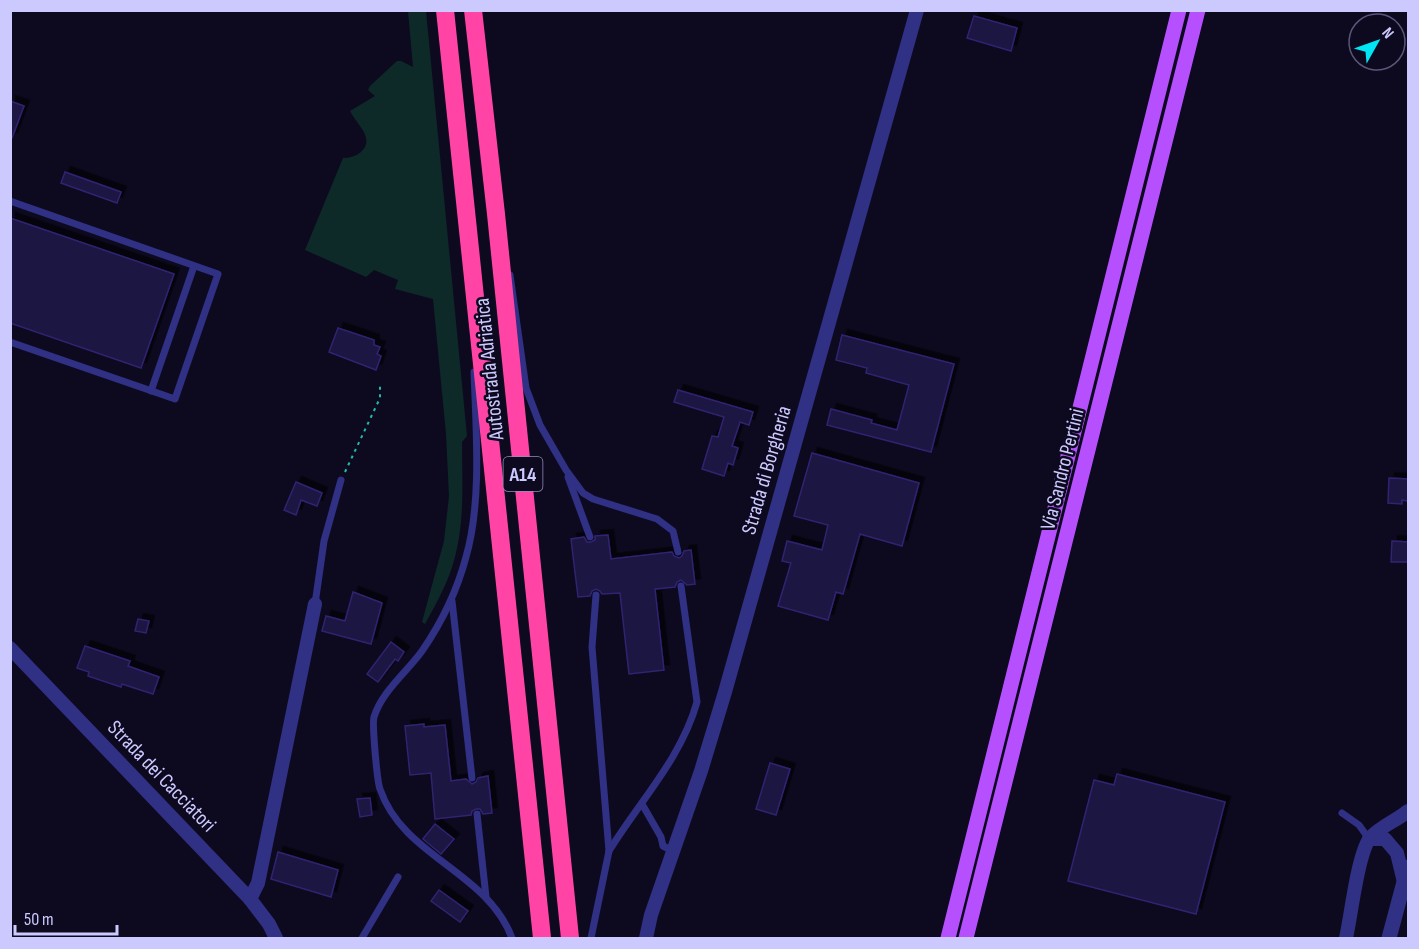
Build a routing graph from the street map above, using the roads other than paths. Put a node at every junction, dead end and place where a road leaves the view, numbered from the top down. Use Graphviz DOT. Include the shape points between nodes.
graph roads {
  1 [pos="446,10"];
  2 [pos="473,10"];
  3 [pos="917,10"];
  4 [pos="1179,10"];
  5 [pos="1198,10"];
  6 [pos="10,201"];
  7 [pos="496,214"];
  8 [pos="472,250"];
  9 [pos="194,266"];
  10 [pos="10,342"];
  11 [pos="151,391"];
  12 [pos="566,470"];
  13 [pos="341,480"];
  14 [pos="590,537"];
  15 [pos="678,552"];
  16 [pos="681,586"];
  17 [pos="596,595"];
  18 [pos="452,601"];
  19 [pos="315,604"];
  20 [pos="10,648"];
  21 [pos="472,778"];
  22 [pos="642,804"];
  23 [pos="1408,811"];
  24 [pos="1342,813"];
  25 [pos="477,814"];
  26 [pos="1370,839"];
  27 [pos="609,851"];
  28 [pos="672,851"];
  29 [pos="1408,867"];
  30 [pos="398,877"];
  31 [pos="1404,884"];
  32 [pos="486,897"];
  33 [pos="250,899"];
  34 [pos="276,939"];
  35 [pos="362,939"];
  36 [pos="512,939"];
  37 [pos="542,939"];
  38 [pos="570,939"];
  39 [pos="591,939"];
  40 [pos="646,939"];
  41 [pos="948,939"];
  42 [pos="966,939"];
  43 [pos="1346,939"];
  44 [pos="1389,939"];
  1 -- 8 [label="highway, Autostrada Adriatica / A14"];
  2 -- 7 [label="highway, Autostrada Adriatica / A14"];
  3 -- 28 [label="street, Strada di Borgheria" via="725,692"];
  4 -- 41 [label="main road, Via Sandro Pertini"];
  5 -- 42 [label="main road, Via Sandro Pertini"];
  6 -- 9 [label="lane"];
  7 -- 12 [label="lane" via="513,285 526,388 540,425"];
  7 -- 38 [label="highway, Autostrada Adriatica / A14"];
  8 -- 18 [label="lane" via="474,512 467,555"];
  8 -- 37 [label="highway, Autostrada Adriatica / A14"];
  9 -- 11 [label="lane"];
  9 -- 11 [label="lane" via="218,274 175,399"];
  10 -- 11 [label="lane"];
  12 -- 14 [label="lane"];
  12 -- 15 [label="lane" via="583,493 593,499 657,519 673,531"];
  13 -- 19 [label="lane" via="326,533"];
  16 -- 22 [label="lane" via="697,702 682,742"];
  17 -- 27 [label="lane" via="592,647"];
  18 -- 21 [label="lane"];
  18 -- 32 [label="lane" via="422,651 383,698 374,718 379,787 403,830"];
  19 -- 33 [label="street" via="258,883"];
  20 -- 33 [label="street, Strada dei Cacciatori"];
  22 -- 27 [label="lane"];
  22 -- 28 [label="lane" via="663,846"];
  23 -- 26 [label="street"];
  24 -- 26 [label="lane"];
  25 -- 32 [label="lane"];
  26 -- 31 [label="street" via="1384,839 1397,853"];
  26 -- 43 [label="street" via="1362,854"];
  27 -- 39 [label="lane"];
  28 -- 40 [label="street, Strada di Borgheria"];
  29 -- 31 [label="street"];
  30 -- 35 [label="lane"];
  31 -- 44 [label="street"];
  32 -- 36 [label="lane" via="507,925"];
  33 -- 34 [label="street, Strada dei Cacciatori"];
}
